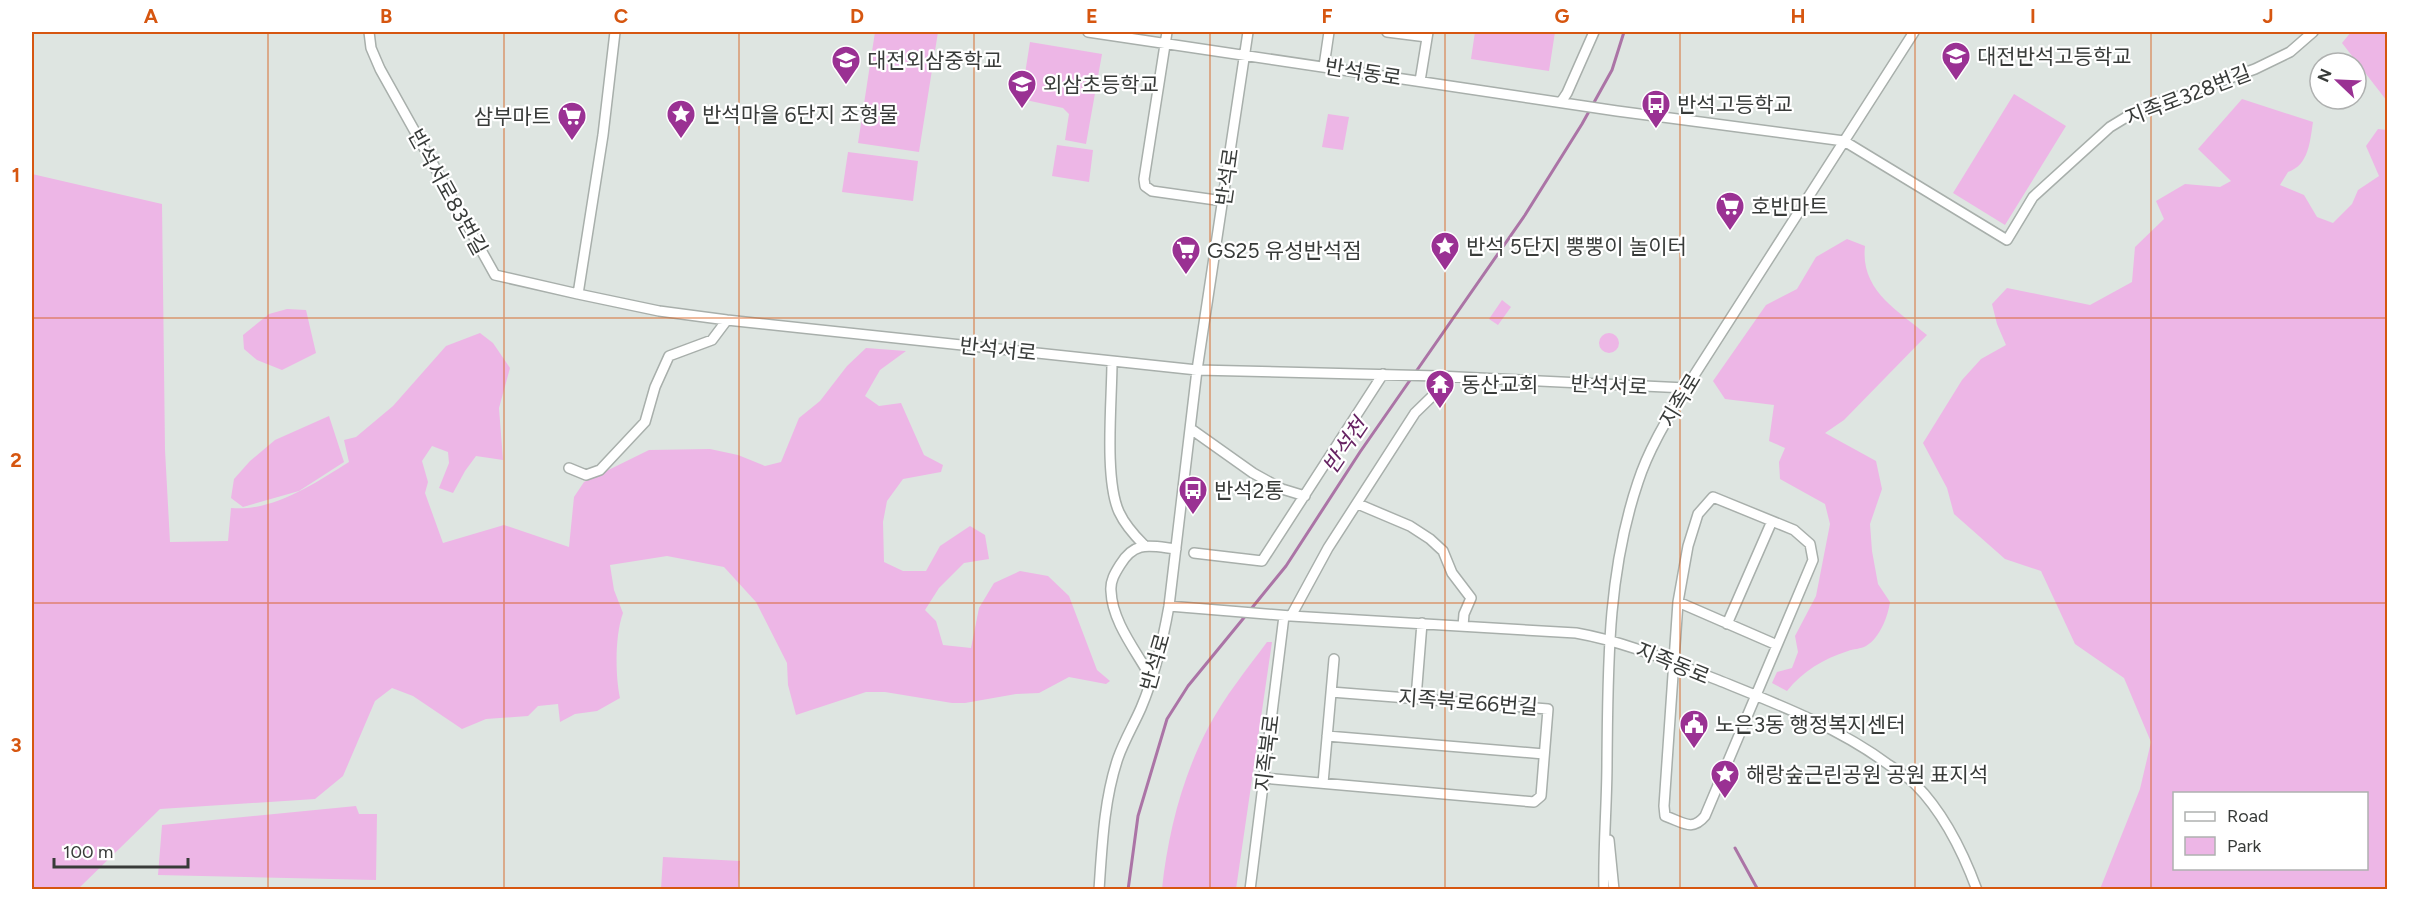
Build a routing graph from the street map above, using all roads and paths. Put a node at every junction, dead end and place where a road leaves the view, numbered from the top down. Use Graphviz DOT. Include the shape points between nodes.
graph roads {
  1 [pos="369,32"];
  2 [pos="615,32"];
  3 [pos="1088,32"];
  4 [pos="1167,32"];
  5 [pos="1248,32"];
  6 [pos="1329,32"];
  7 [pos="1387,32"];
  8 [pos="1594,32"];
  9 [pos="1914,32"];
  10 [pos="2313,32"];
  11 [pos="1427,34"];
  12 [pos="1166,43"];
  13 [pos="1245,55"];
  14 [pos="1324,66"];
  15 [pos="1420,81"];
  16 [pos="1561,102"];
  17 [pos="1844,141"];
  18 [pos="1223,201"];
  19 [pos="578,294"];
  20 [pos="727,320"];
  21 [pos="1112,362"];
  22 [pos="1197,370"];
  23 [pos="1387,375"];
  24 [pos="1452,377"];
  25 [pos="1686,388"];
  26 [pos="1191,429"];
  27 [pos="569,468"];
  28 [pos="1305,496"];
  29 [pos="1358,504"];
  30 [pos="1772,521"];
  31 [pos="1144,545"];
  32 [pos="1176,549"];
  33 [pos="1194,553"];
  34 [pos="1677,602"];
  35 [pos="1169,606"];
  36 [pos="1287,616"];
  37 [pos="1422,623"];
  38 [pos="1727,624"];
  39 [pos="1463,626"];
  40 [pos="1609,638"];
  41 [pos="1777,645"];
  42 [pos="1334,659"];
  43 [pos="1673,662"];
  44 [pos="1152,678"];
  45 [pos="1331,692"];
  46 [pos="1755,695"];
  47 [pos="1416,698"];
  48 [pos="1328,736"];
  49 [pos="1544,754"];
  50 [pos="1263,778"];
  51 [pos="1323,783"];
  52 [pos="1607,822"];
  53 [pos="1099,890"];
  54 [pos="1250,890"];
  55 [pos="1604,890"];
  56 [pos="1614,890"];
  57 [pos="1977,890"];
  1 -- 19 [label="street, 반석서로83번길" via="380,69 495,275"];
  2 -- 19 [label="street"];
  3 -- 12 [label="street, 반석동로"];
  4 -- 12 [label="street"];
  5 -- 13 [label="street, 반석로"];
  6 -- 14 [label="street"];
  7 -- 11 [label="street"];
  8 -- 16 [label="street"];
  9 -- 17 [label="street, 지족로"];
  10 -- 17 [label="street, 지족로328번길" via="2290,52 2256,69 2133,113 2110,127 2033,197 2007,240"];
  11 -- 15 [label="street"];
  12 -- 13 [label="street, 반석동로"];
  12 -- 18 [label="street" via="1145,186 1152,191"];
  13 -- 14 [label="street, 반석동로"];
  13 -- 18 [label="street, 반석로"];
  14 -- 15 [label="street, 반석동로"];
  15 -- 16 [label="street, 반석동로"];
  16 -- 17 [label="street, 반석동로"];
  17 -- 25 [label="street, 지족로"];
  18 -- 22 [label="street, 반석로"];
  19 -- 20 [label="street, 반석서로"];
  20 -- 21 [label="street, 반석서로"];
  20 -- 27 [label="street" via="712,339 669,356 645,422 600,470 586,475"];
  21 -- 22 [label="street, 반석서로"];
  21 -- 31 [label="street" via="1110,467 1118,510"];
  22 -- 23 [label="street, 반석서로"];
  22 -- 26 [label="street, 반석로"];
  23 -- 24 [label="street, 반석서로"];
  23 -- 28 [label="street"];
  24 -- 25 [label="street, 반석서로"];
  24 -- 29 [label="street" via="1415,413"];
  25 -- 40 [label="street, 지족로" via="1657,437 1638,480 1615,573"];
  26 -- 28 [label="street" via="1252,473"];
  26 -- 32 [label="street, 반석로"];
  28 -- 33 [label="street" via="1262,561"];
  29 -- 36 [label="street"];
  29 -- 39 [label="street" via="1410,526 1443,551 1452,573 1472,598"];
  30 -- 34 [label="street" via="1713,497 1698,514"];
  30 -- 38 [label="street"];
  30 -- 41 [label="street" via="1803,536 1810,544 1813,560"];
  31 -- 32 [label="street"];
  31 -- 44 [label="street" via="1129,551 1110,590 1123,630"];
  32 -- 35 [label="street, 반석로"];
  34 -- 38 [label="street"];
  34 -- 43 [label="street"];
  35 -- 36 [label="street, 지족동로"];
  35 -- 44 [label="street, 반석로"];
  36 -- 37 [label="street, 지족동로"];
  36 -- 50 [label="street, 지족북로"];
  37 -- 39 [label="street, 지족동로"];
  37 -- 47 [label="street"];
  38 -- 41 [label="street"];
  39 -- 40 [label="street, 지족동로"];
  40 -- 43 [label="street, 지족동로"];
  40 -- 52 [label="street, 지족로"];
  41 -- 46 [label="street"];
  42 -- 45 [label="street"];
  43 -- 46 [label="street, 지족동로"];
  43 -- 46 [label="street" via="1665,816 1690,826 1705,816"];
  44 -- 53 [label="street, 반석로" via="1118,758 1110,791"];
  45 -- 47 [label="street, 지족북로66번길"];
  45 -- 48 [label="street"];
  46 -- 57 [label="street, 지족동로" via="1869,750 1914,783 1953,835"];
  47 -- 49 [label="street, 지족북로66번길" via="1548,709"];
  48 -- 49 [label="street"];
  48 -- 51 [label="street"];
  49 -- 51 [label="street, 지족북로66번길" via="1541,796 1534,802"];
  50 -- 51 [label="street, 지족북로66번길"];
  50 -- 54 [label="street, 지족북로"];
  52 -- 55 [label="street, 지족로"];
  52 -- 56 [label="street, 지족로"];
}
